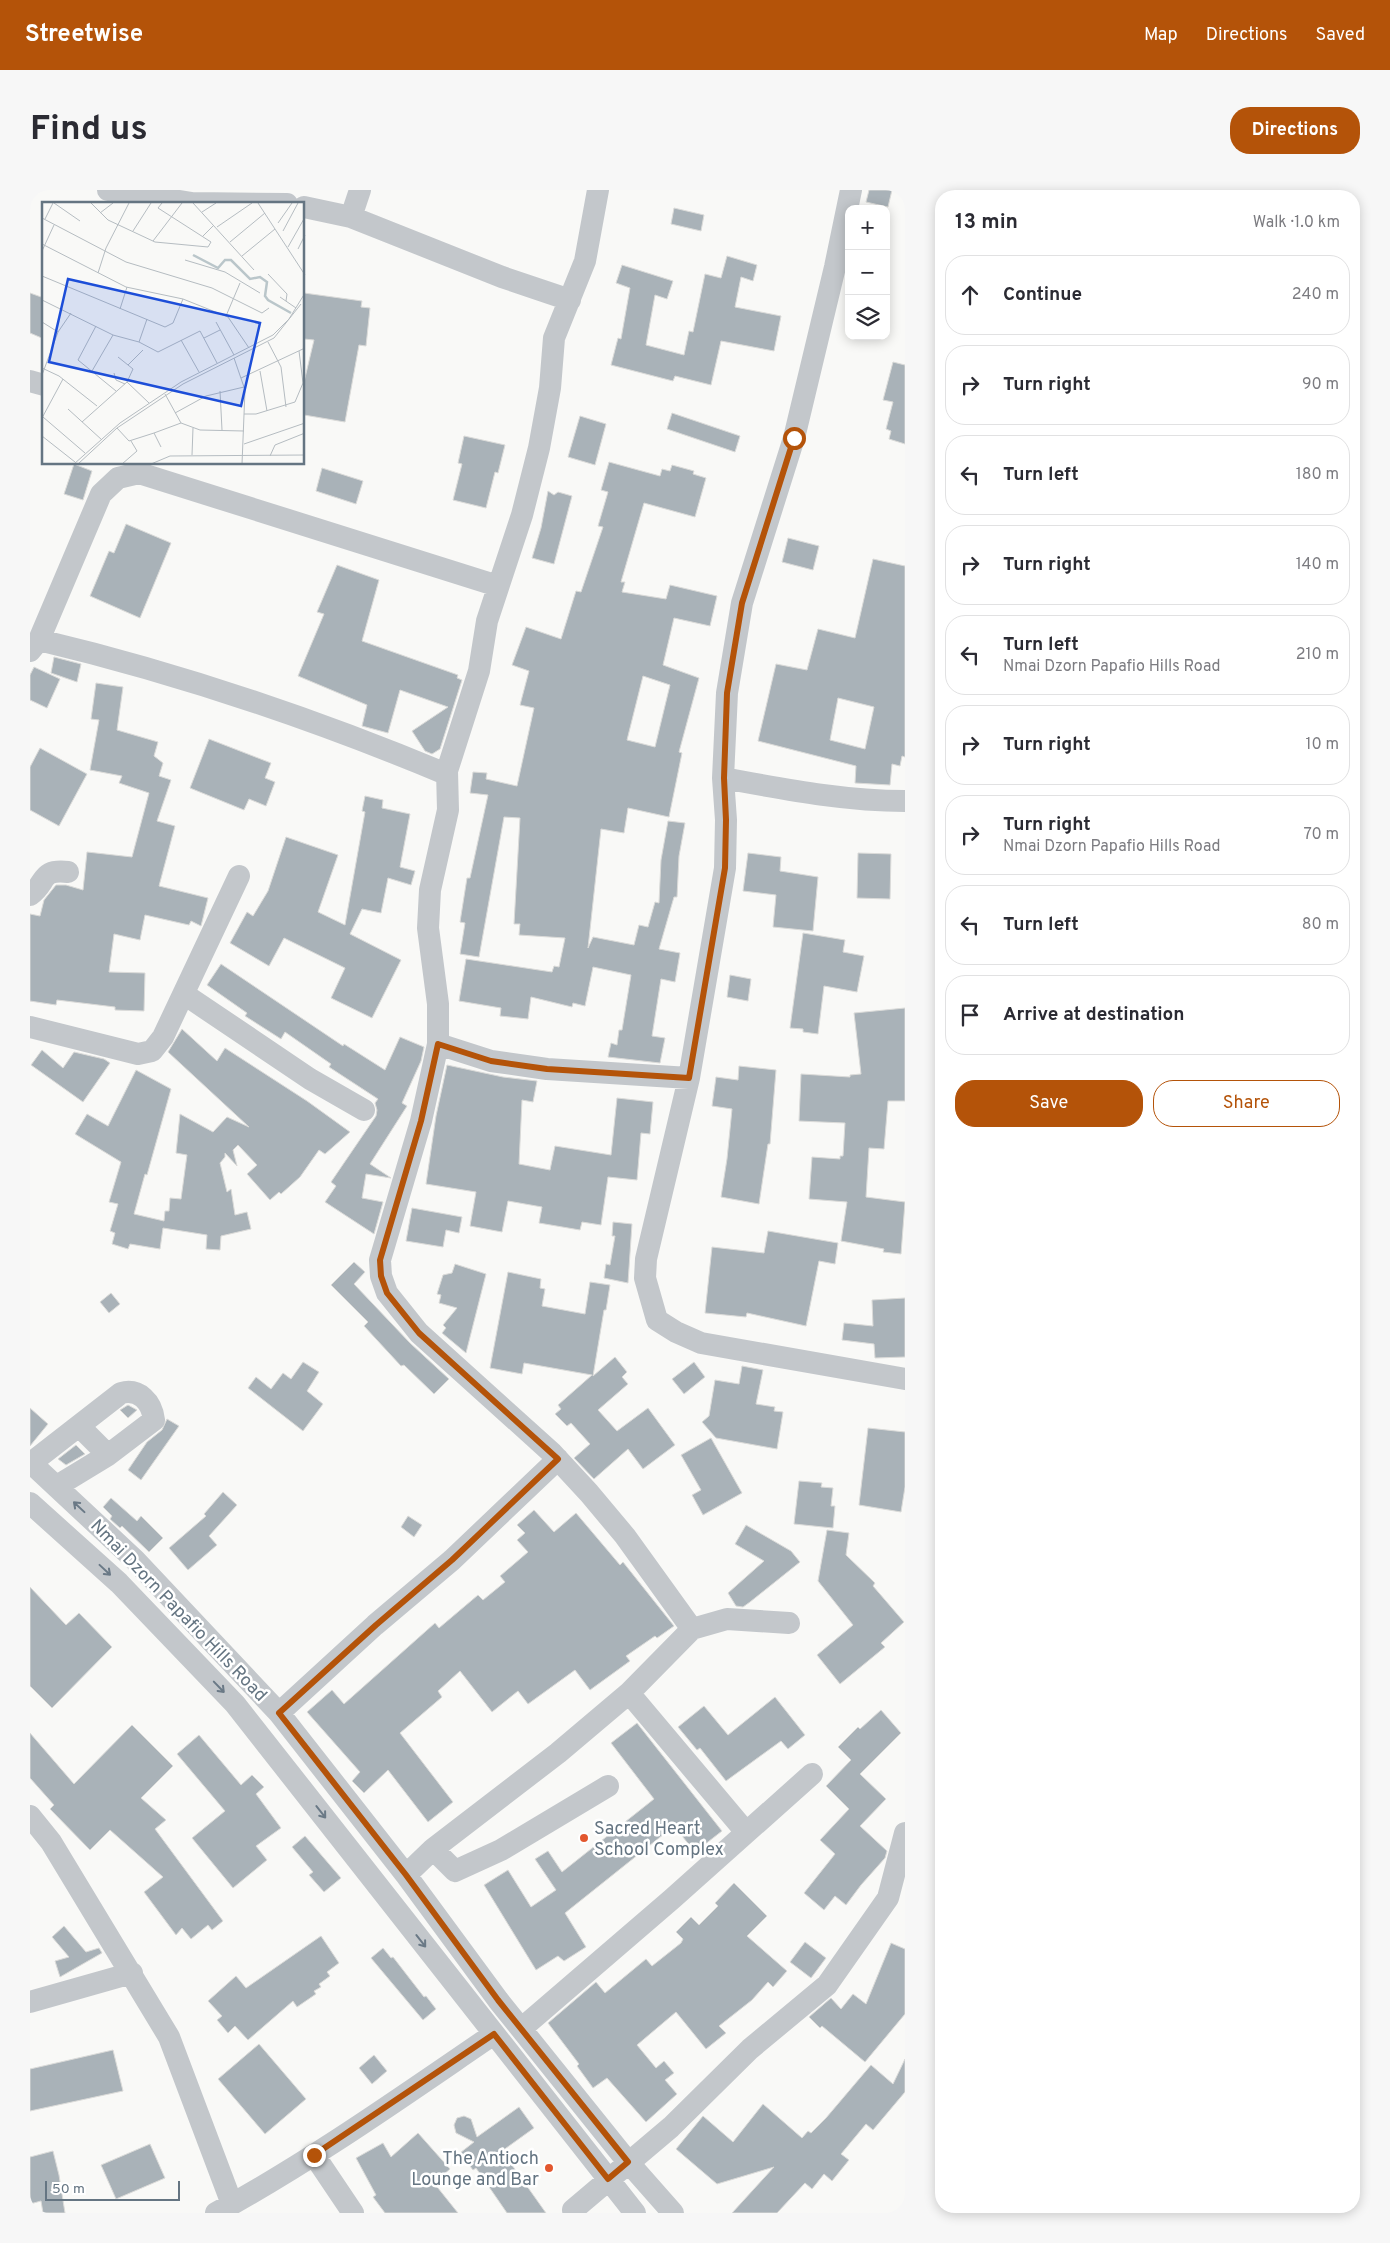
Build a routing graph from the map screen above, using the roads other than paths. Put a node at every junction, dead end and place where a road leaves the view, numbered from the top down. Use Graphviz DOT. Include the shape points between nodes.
graph roads {
  1 [pos="108,190"];
  2 [pos="360,190"];
  3 [pos="598,190"];
  4 [pos="851,190"];
  5 [pos="180,202"];
  6 [pos="305,207"];
  7 [pos="351,217"];
  8 [pos="570,300"];
  9 [pos="498,586"];
  10 [pos="34,645"];
  11 [pos="446,774"];
  12 [pos="724,778"];
  13 [pos="905,801"];
  14 [pos="68,872"];
  15 [pos="239,876"];
  16 [pos="30,895"];
  17 [pos="184,994"];
  18 [pos="30,1027"];
  19 [pos="438,1044"];
  20 [pos="689,1078"];
  21 [pos="364,1110"];
  22 [pos="905,1379"];
  23 [pos="80,1426"];
  24 [pos="108,1455"];
  25 [pos="558,1459"];
  26 [pos="31,1462"];
  27 [pos="57,1486"];
  28 [pos="30,1502"];
  29 [pos="789,1623"];
  30 [pos="692,1628"];
  31 [pos="629,1693"];
  32 [pos="279,1713"];
  33 [pos="812,1774"];
  34 [pos="608,1786"];
  35 [pos="30,1816"];
  36 [pos="745,1831"];
  37 [pos="903,1846"];
  38 [pos="433,1850"];
  39 [pos="406,1875"];
  40 [pos="132,1973"];
  41 [pos="30,2002"];
  42 [pos="522,2028"];
  43 [pos="494,2034"];
  44 [pos="314,2155"];
  45 [pos="628,2162"];
  46 [pos="608,2179"];
  47 [pos="587,2207"];
  48 [pos="224,2209"];
  49 [pos="353,2213"];
  50 [pos="635,2213"];
  51 [pos="673,2213"];
  1 -- 5 [label="street"];
  2 -- 7 [label="street"];
  3 -- 8 [label="street" via="585,260"];
  4 -- 12 [label="street" via="794,438 742,603 727,693"];
  6 -- 7 [label="street"];
  7 -- 8 [label="street" via="502,277"];
  8 -- 9 [label="street" via="554,338 550,388 539,448 522,515"];
  9 -- 10 [label="street" via="139,472 118,478 101,494"];
  9 -- 11 [label="street" via="487,622 479,671"];
  10 -- 11 [label="street" via="143,666 361,739"];
  11 -- 19 [label="street" via="448,810 430,890 428,928 438,1004"];
  12 -- 13 [label="street" via="816,795"];
  12 -- 20 [label="street" via="725,868"];
  14 -- 16 [label="street" via="46,874"];
  15 -- 17 [label="street"];
  17 -- 18 [label="street" via="163,1038 152,1051 138,1054"];
  17 -- 21 [label="street" via="310,1080"];
  19 -- 20 [label="street" via="491,1061 547,1069"];
  19 -- 25 [label="street" via="421,1121 380,1260 381,1276 387,1293 419,1333"];
  20 -- 22 [label="street" via="646,1259 645,1278 658,1320 701,1343"];
  23 -- 24 [label="street"];
  23 -- 24 [label="street" via="121,1393 132,1390 140,1394 153,1410 154,1420"];
  23 -- 26 [label="street"];
  24 -- 27 [label="street"];
  25 -- 30 [label="street" via="625,1536"];
  25 -- 32 [label="street" via="452,1560"];
  26 -- 27 [label="street, Nmai Dzorn Papafio Hills Road"];
  32 -- 27 [label="street, Nmai Dzorn Papafio Hills Road, one-way" via="135,1560"];
  28 -- 43 [label="street, Nmai Dzorn Papafio Hills Road, one-way" via="119,1583 236,1704"];
  29 -- 30 [label="street" via="728,1619"];
  30 -- 31 [label="street"];
  31 -- 36 [label="street"];
  31 -- 38 [label="street"];
  32 -- 39 [label="street, Nmai Dzorn Papafio Hills Road"];
  33 -- 36 [label="street"];
  34 -- 38 [label="street" via="502,1850 455,1871"];
  35 -- 40 [label="street" via="51,1842"];
  36 -- 42 [label="street" via="679,1893"];
  37 -- 45 [label="street" via="888,1898 827,1985 750,2049 671,2127"];
  38 -- 39 [label="street"];
  39 -- 42 [label="street, Nmai Dzorn Papafio Hills Road"];
  40 -- 41 [label="street"];
  40 -- 48 [label="street" via="169,2037"];
  42 -- 45 [label="street, Nmai Dzorn Papafio Hills Road"];
  43 -- 44 [label="street"];
  43 -- 46 [label="street, Nmai Dzorn Papafio Hills Road"];
  44 -- 48 [label="street"];
  44 -- 49 [label="street"];
  45 -- 46 [label="street"];
  45 -- 51 [label="street, Nmai Dzorn Papafio Hills Road"];
  46 -- 47 [label="street"];
  46 -- 50 [label="street, Nmai Dzorn Papafio Hills Road"];
}
